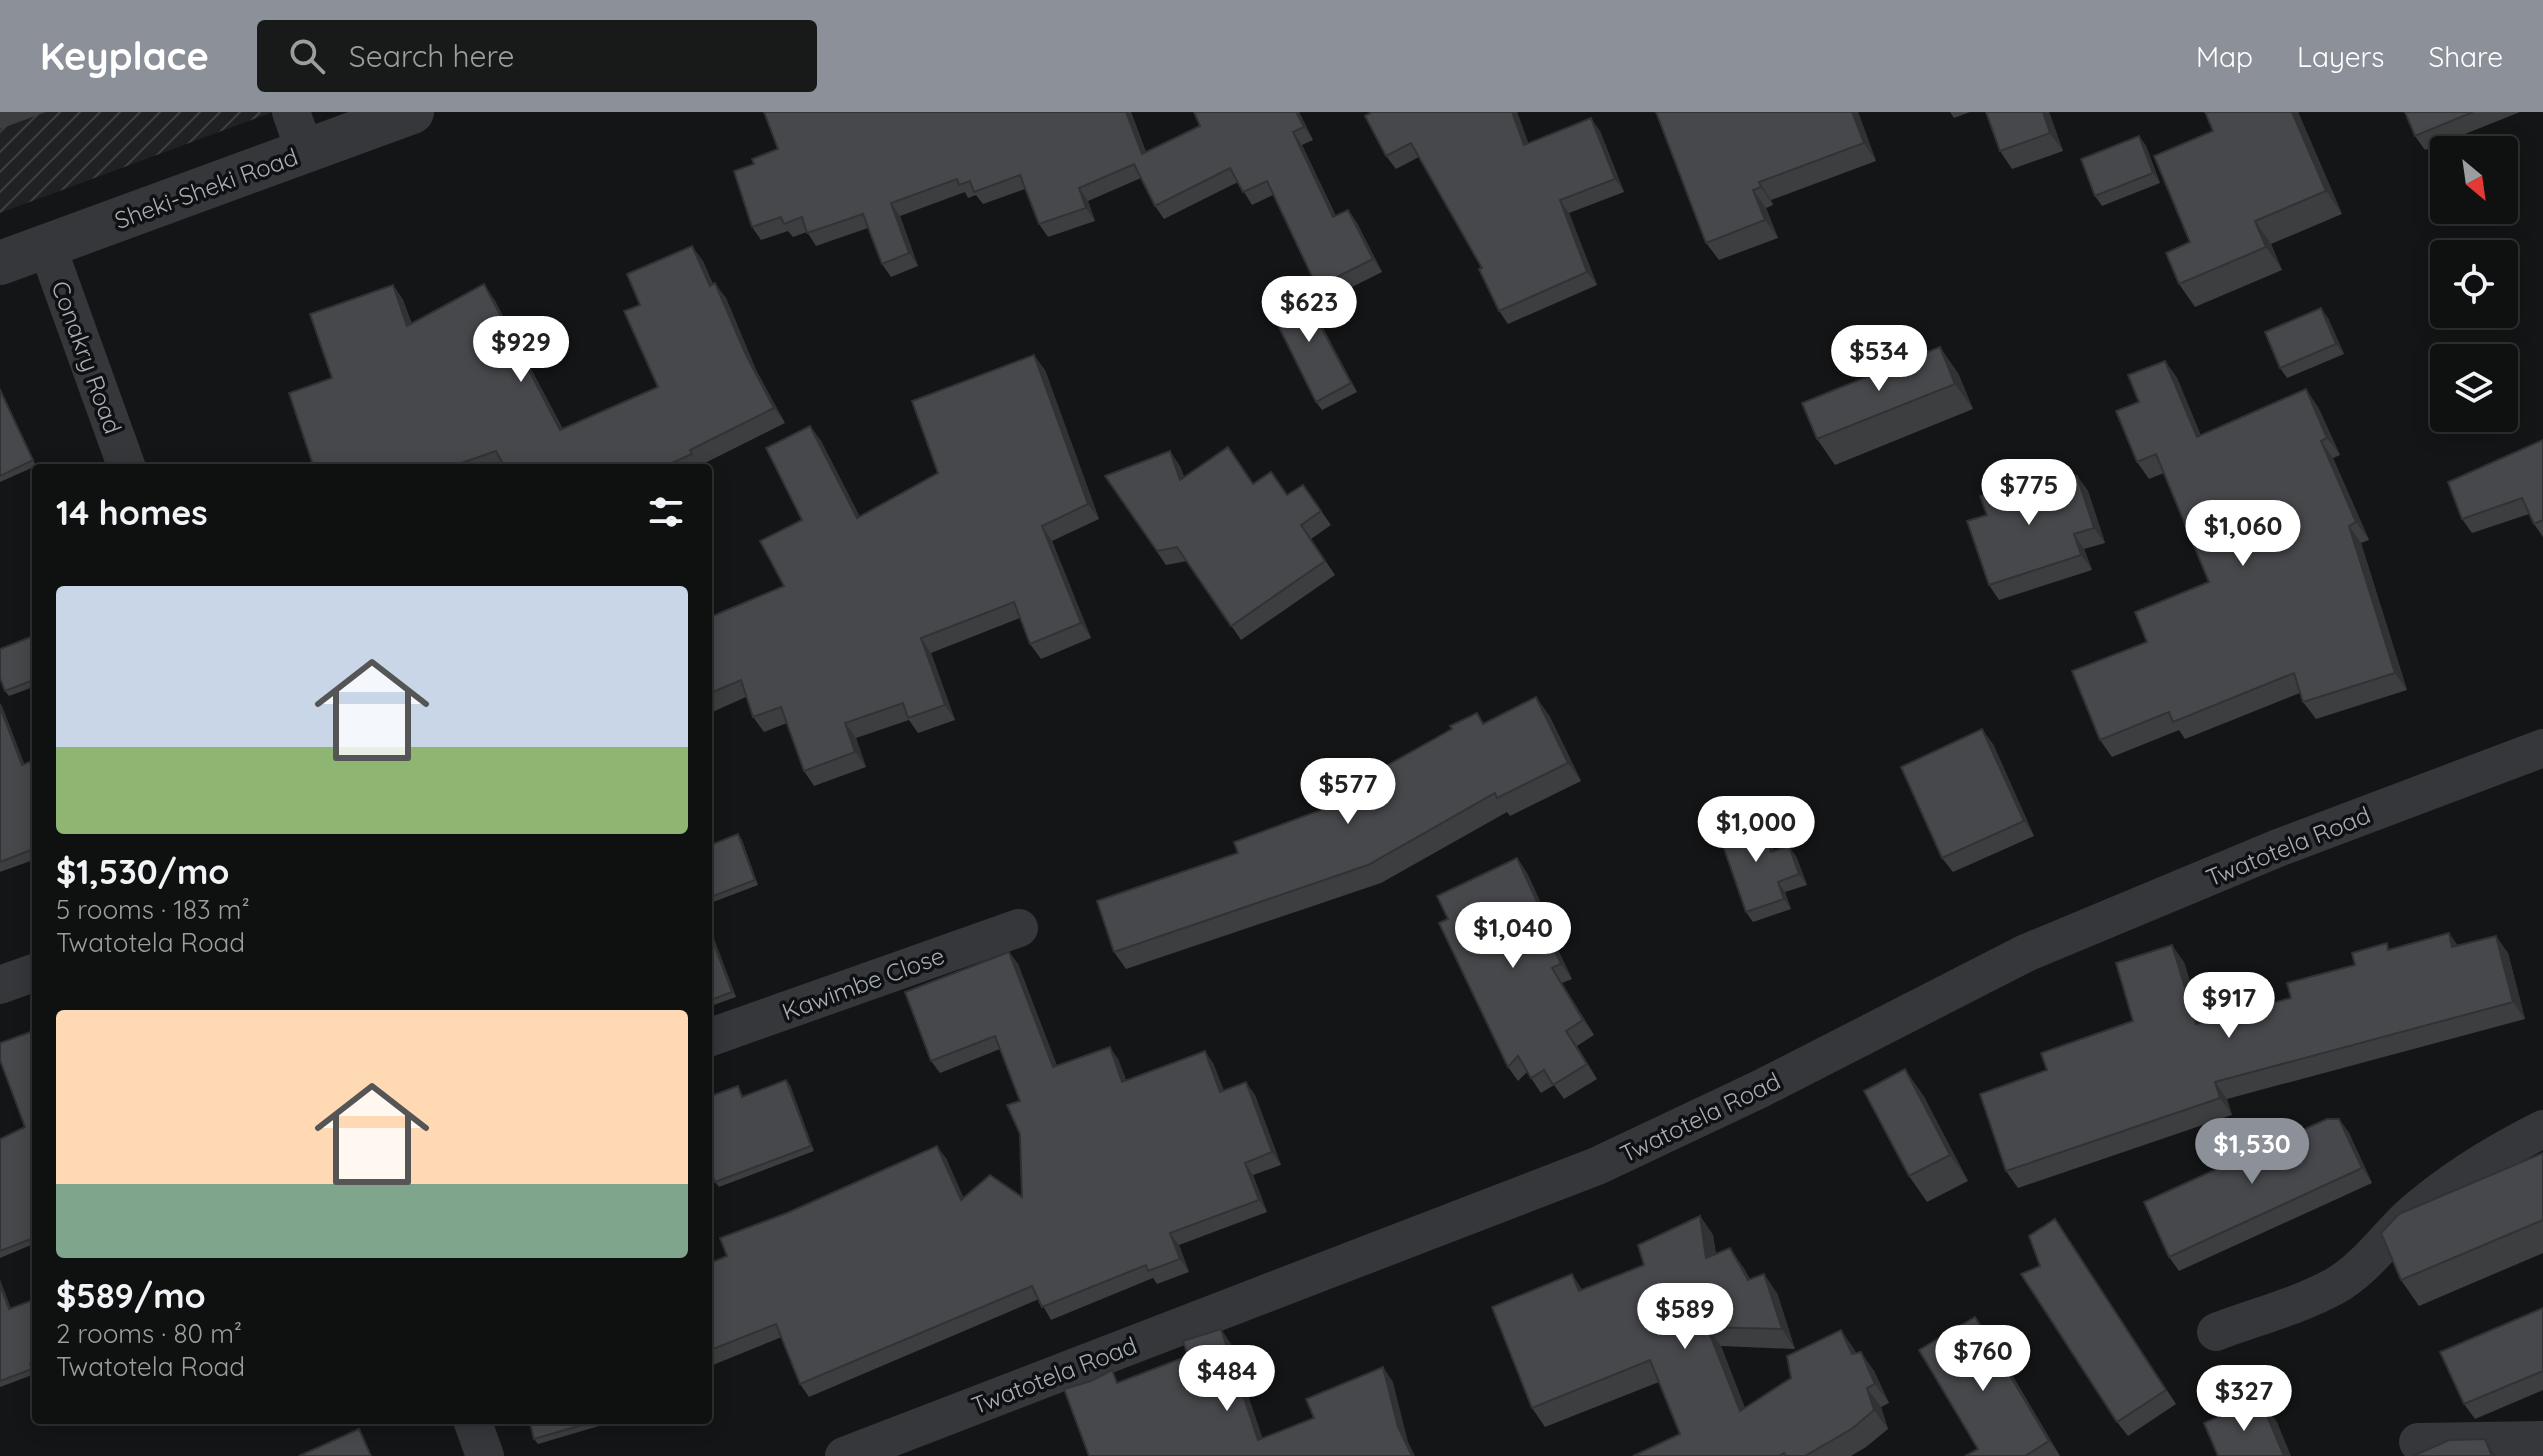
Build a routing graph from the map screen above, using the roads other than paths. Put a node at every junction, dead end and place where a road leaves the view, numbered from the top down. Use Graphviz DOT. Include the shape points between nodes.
graph roads {
  1 [pos="412,112"];
  2 [pos="298,132"];
  3 [pos="47,246"];
  4 [pos="0,263"];
  5 [pos="126,464"];
  6 [pos="2542,750"];
  7 [pos="1019,928"];
  8 [pos="32,973"];
  9 [pos="0,985"];
  10 [pos="712,1037"];
  11 [pos="2543,1129"];
  12 [pos="2216,1332"];
  13 [pos="473,1424"];
  14 [pos="2543,1440"];
  15 [pos="2418,1442"];
  16 [pos="485,1456"];
  17 [pos="844,1456"];
  1 -- 2 [label="street, Sheki-Sheki Road"];
  2 -- 3 [label="street, Sheki-Sheki Road"];
  3 -- 4 [label="street, Sheki-Sheki Road"];
  3 -- 5 [label="street, Conakry Road"];
  6 -- 17 [label="street, Twatotela Road" via="2278,848 2026,953 1597,1166"];
  7 -- 10 [label="street, Kawimbe Close"];
  8 -- 9 [label="street"];
  11 -- 12 [label="street" via="2489,1156 2445,1187 2336,1285"];
  13 -- 16 [label="street"];
  14 -- 15 [label="street"];
}
